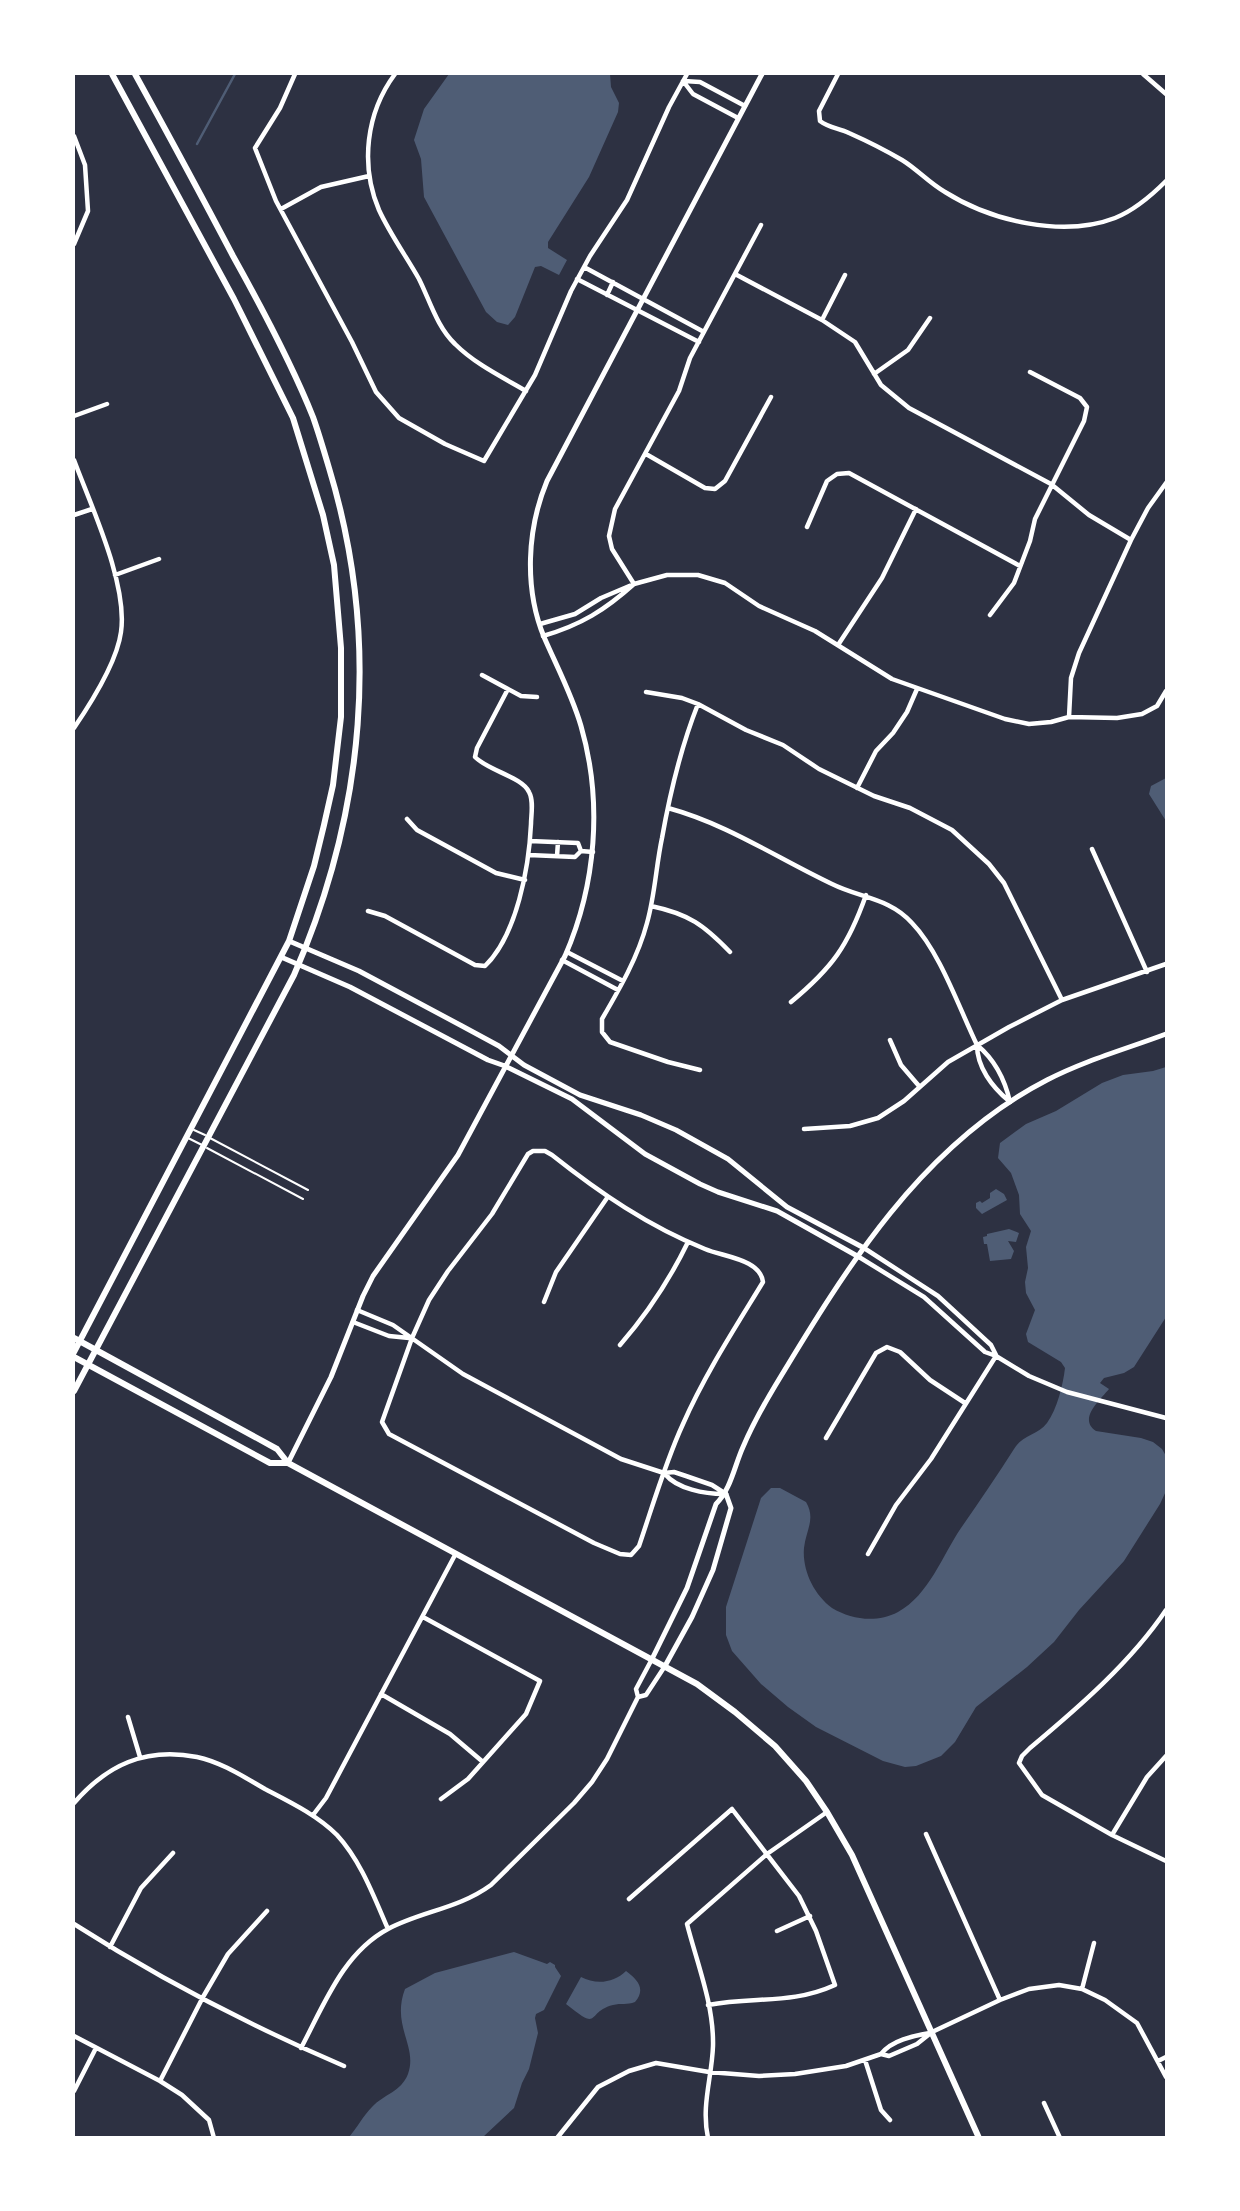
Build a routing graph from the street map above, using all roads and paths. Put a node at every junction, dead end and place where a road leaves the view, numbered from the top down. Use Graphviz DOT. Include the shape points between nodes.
graph roads {
  1 [pos="112,74"];
  2 [pos="135,74"];
  3 [pos="295,74"];
  4 [pos="394,74"];
  5 [pos="687,74"];
  6 [pos="762,74"];
  7 [pos="838,74"];
  8 [pos="1143,74"];
  9 [pos="683,81"];
  10 [pos="1167,94"];
  11 [pos="745,106"];
  12 [pos="738,118"];
  13 [pos="74,136"];
  14 [pos="369,176"];
  15 [pos="1167,181"];
  16 [pos="281,209"];
  17 [pos="761,225"];
  18 [pos="74,244"];
  19 [pos="584,267"];
  20 [pos="735,274"];
  21 [pos="845,275"];
  22 [pos="577,279"];
  23 [pos="614,282"];
  24 [pos="607,295"];
  25 [pos="643,298"];
  26 [pos="637,310"];
  27 [pos="671,314"];
  28 [pos="930,318"];
  29 [pos="822,320"];
  30 [pos="665,324"];
  31 [pos="704,332"];
  32 [pos="699,342"];
  33 [pos="1030,372"];
  34 [pos="874,374"];
  35 [pos="526,391"];
  36 [pos="772,397"];
  37 [pos="107,404"];
  38 [pos="74,416"];
  39 [pos="646,454"];
  40 [pos="74,460"];
  41 [pos="1167,483"];
  42 [pos="1051,484"];
  43 [pos="92,509"];
  44 [pos="916,509"];
  45 [pos="74,516"];
  46 [pos="807,527"];
  47 [pos="1131,540"];
  48 [pos="159,559"];
  49 [pos="1020,566"];
  50 [pos="115,575"];
  51 [pos="634,584"];
  52 [pos="594,603"];
  53 [pos="600,611"];
  54 [pos="990,615"];
  55 [pos="540,624"];
  56 [pos="543,636"];
  57 [pos="838,645"];
  58 [pos="482,675"];
  59 [pos="508,689"];
  60 [pos="917,689"];
  61 [pos="1167,691"];
  62 [pos="646,692"];
  63 [pos="537,697"];
  64 [pos="698,704"];
  65 [pos="1069,717"];
  66 [pos="74,728"];
  67 [pos="857,788"];
  68 [pos="668,807"];
  69 [pos="407,819"];
  70 [pos="530,841"];
  71 [pos="558,842"];
  72 [pos="1092,849"];
  73 [pos="581,851"];
  74 [pos="593,852"];
  75 [pos="529,855"];
  76 [pos="558,856"];
  77 [pos="525,880"];
  78 [pos="866,895"];
  79 [pos="651,906"];
  80 [pos="368,911"];
  81 [pos="289,941"];
  82 [pos="306,947"];
  83 [pos="567,951"];
  84 [pos="730,953"];
  85 [pos="281,957"];
  86 [pos="562,960"];
  87 [pos="1167,964"];
  88 [pos="299,965"];
  89 [pos="597,967"];
  90 [pos="1147,972"];
  91 [pos="592,976"];
  92 [pos="623,981"];
  93 [pos="618,990"];
  94 [pos="1062,1000"];
  95 [pos="791,1002"];
  96 [pos="1167,1034"];
  97 [pos="890,1040"];
  98 [pos="977,1045"];
  99 [pos="512,1055"];
  100 [pos="505,1066"];
  101 [pos="700,1070"];
  102 [pos="919,1086"];
  103 [pos="1010,1102"];
  104 [pos="192,1129"];
  105 [pos="804,1129"];
  106 [pos="208,1137"];
  107 [pos="187,1138"];
  108 [pos="203,1146"];
  109 [pos="307,1190"];
  110 [pos="607,1198"];
  111 [pos="303,1199"];
  112 [pos="688,1242"];
  113 [pos="864,1248"];
  114 [pos="859,1257"];
  115 [pos="544,1302"];
  116 [pos="357,1310"];
  117 [pos="353,1322"];
  118 [pos="386,1322"];
  119 [pos="382,1333"];
  120 [pos="412,1338"];
  121 [pos="76,1340"];
  122 [pos="620,1345"];
  123 [pos="95,1350"];
  124 [pos="74,1354"];
  125 [pos="996,1356"];
  126 [pos="88,1365"];
  127 [pos="74,1391"];
  128 [pos="965,1403"];
  129 [pos="1167,1418"];
  130 [pos="827,1438"];
  131 [pos="288,1463"];
  132 [pos="664,1473"];
  133 [pos="726,1494"];
  134 [pos="868,1554"];
  135 [pos="455,1555"];
  136 [pos="1167,1609"];
  137 [pos="422,1617"];
  138 [pos="652,1659"];
  139 [pos="665,1666"];
  140 [pos="381,1694"];
  141 [pos="638,1697"];
  142 [pos="128,1717"];
  143 [pos="1167,1756"];
  144 [pos="140,1757"];
  145 [pos="483,1762"];
  146 [pos="441,1799"];
  147 [pos="74,1802"];
  148 [pos="827,1812"];
  149 [pos="313,1815"];
  150 [pos="926,1834"];
  151 [pos="1112,1835"];
  152 [pos="173,1853"];
  153 [pos="768,1854"];
  154 [pos="1167,1861"];
  155 [pos="629,1899"];
  156 [pos="267,1911"];
  157 [pos="810,1916"];
  158 [pos="74,1924"];
  159 [pos="388,1928"];
  160 [pos="777,1931"];
  161 [pos="1094,1943"];
  162 [pos="110,1947"];
  163 [pos="1082,1989"];
  164 [pos="203,1997"];
  165 [pos="1000,2000"];
  166 [pos="708,2006"];
  167 [pos="932,2032"];
  168 [pos="74,2036"];
  169 [pos="96,2048"];
  170 [pos="301,2048"];
  171 [pos="881,2054"];
  172 [pos="1167,2057"];
  173 [pos="864,2060"];
  174 [pos="1158,2061"];
  175 [pos="344,2066"];
  176 [pos="709,2072"];
  177 [pos="1167,2077"];
  178 [pos="160,2081"];
  179 [pos="74,2091"];
  180 [pos="1044,2103"];
  181 [pos="890,2120"];
  182 [pos="215,2137"];
  183 [pos="557,2137"];
  184 [pos="708,2137"];
  185 [pos="979,2137"];
  186 [pos="1060,2137"];
  1 -- 81 [label="main road" via="293,418 334,565 341,704 333,785 314,866"];
  2 -- 82 [label="main road" via="252,289 313,418 352,566 361,667 355,760 334,869"];
  3 -- 16 [label="street" via="256,148"];
  4 -- 14 [label="street" via="370,128"];
  5 -- 9 [label="street"];
  6 -- 11 [label="street"];
  7 -- 15 [label="street" via="819,111 820,121 827,127 903,160 945,192 1020,222 1048,228 1114,219 1140,205"];
  8 -- 10 [label="street"];
  9 -- 11 [label="street" via="700,82"];
  9 -- 12 [label="street" via="693,94"];
  9 -- 19 [label="street" via="627,200"];
  11 -- 12 [label="street"];
  12 -- 25 [label="street"];
  13 -- 18 [label="street" via="85,165 88,211"];
  14 -- 16 [label="street" via="321,187"];
  14 -- 35 [label="street" via="380,213 443,329 465,353"];
  16 -- 35 [label="street" via="376,392 399,418 484,461"];
  17 -- 20 [label="street"];
  19 -- 22 [label="street"];
  19 -- 23 [label="street"];
  20 -- 29 [label="street"];
  20 -- 31 [label="street"];
  21 -- 29 [label="street"];
  22 -- 24 [label="street"];
  22 -- 35 [label="street"];
  23 -- 24 [label="street"];
  23 -- 25 [label="street"];
  24 -- 26 [label="street"];
  25 -- 26 [label="street"];
  25 -- 27 [label="street"];
  26 -- 30 [label="street"];
  26 -- 55 [label="street" via="539,499 531,567"];
  27 -- 30 [label="street"];
  27 -- 31 [label="street"];
  28 -- 34 [label="street" via="908,351"];
  29 -- 34 [label="street" via="855,342"];
  30 -- 32 [label="street"];
  31 -- 32 [label="street"];
  32 -- 39 [label="street"];
  33 -- 42 [label="street" via="1080,398 1087,407"];
  34 -- 42 [label="street" via="909,408"];
  36 -- 39 [label="street" via="725,481 715,489 705,488"];
  37 -- 38 [label="street"];
  39 -- 51 [label="street" via="615,509 609,536"];
  40 -- 43 [label="street"];
  41 -- 47 [label="street"];
  42 -- 47 [label="street" via="1089,515"];
  42 -- 49 [label="street"];
  43 -- 45 [label="street"];
  43 -- 50 [label="street"];
  44 -- 46 [label="street" via="849,473 837,474 827,481"];
  44 -- 49 [label="street"];
  44 -- 57 [label="street" via="882,578"];
  47 -- 65 [label="street" via="1079,653 1071,678"];
  48 -- 50 [label="street"];
  49 -- 54 [label="street" via="1014,583"];
  50 -- 66 [label="street" via="123,609 119,644"];
  51 -- 52 [label="street"];
  51 -- 53 [label="street"];
  51 -- 57 [label="street" via="667,575 698,575 725,583 759,606"];
  52 -- 53 [label="street"];
  52 -- 55 [label="street"];
  53 -- 56 [label="street"];
  55 -- 56 [label="street"];
  56 -- 74 [label="street" via="582,729 594,822"];
  57 -- 60 [label="street"];
  58 -- 59 [label="street"];
  59 -- 63 [label="street"];
  59 -- 70 [label="street" via="475,757 530,793"];
  60 -- 65 [label="street" via="1029,724"];
  60 -- 67 [label="street"];
  61 -- 65 [label="street" via="1157,706 1142,714"];
  62 -- 64 [label="street"];
  64 -- 67 [label="street"];
  64 -- 68 [label="street"];
  67 -- 94 [label="street" via="930,817 989,864 1017,907"];
  68 -- 78 [label="street" via="710,821 831,884"];
  68 -- 79 [label="street"];
  69 -- 77 [label="street" via="417,830 496,873"];
  70 -- 71 [label="street"];
  70 -- 75 [label="street"];
  71 -- 73 [label="street" via="578,843"];
  71 -- 76 [label="street"];
  72 -- 90 [label="street"];
  73 -- 74 [label="street"];
  73 -- 76 [label="street" via="575,857"];
  74 -- 83 [label="street" via="584,903"];
  75 -- 76 [label="street"];
  75 -- 77 [label="street"];
  77 -- 80 [label="street" via="504,937 485,966"];
  78 -- 95 [label="street" via="833,963"];
  78 -- 98 [label="street" via="901,912 921,934"];
  79 -- 84 [label="street" via="701,924"];
  79 -- 92 [label="street" via="639,950"];
  81 -- 82 [label="street"];
  81 -- 85 [label="main road"];
  82 -- 88 [label="main road"];
  82 -- 99 [label="street"];
  83 -- 86 [label="street"];
  83 -- 89 [label="street"];
  85 -- 88 [label="street"];
  85 -- 104 [label="main road"];
  86 -- 91 [label="street"];
  86 -- 99 [label="street"];
  87 -- 90 [label="street"];
  88 -- 100 [label="street" via="351,986"];
  88 -- 106 [label="main road"];
  89 -- 91 [label="street"];
  89 -- 92 [label="street"];
  90 -- 94 [label="street"];
  91 -- 93 [label="street"];
  92 -- 93 [label="street"];
  93 -- 101 [label="street" via="602,1019 602,1032 610,1042"];
  94 -- 98 [label="street"];
  96 -- 103 [label="street" via="1086,1061"];
  97 -- 102 [label="street" via="901,1065"];
  98 -- 102 [label="street"];
  98 -- 103 [label="street" via="1006,1086"];
  98 -- 103 [label="street" via="977,1059"];
  99 -- 100 [label="street"];
  99 -- 113 [label="street" via="580,1095 650,1118 712,1149 787,1207"];
  100 -- 114 [label="street" via="572,1100 659,1163 718,1192 789,1217"];
  100 -- 116 [label="street" via="458,1155 388,1251"];
  102 -- 105 [label="street" via="871,1121"];
  103 -- 113 [label="street" via="930,1167"];
  104 -- 106 [label="lane"];
  104 -- 107 [label="main road"];
  106 -- 108 [label="main road"];
  106 -- 109 [label="lane"];
  107 -- 108 [label="lane"];
  107 -- 121 [label="main road"];
  108 -- 111 [label="lane"];
  108 -- 123 [label="main road"];
  110 -- 112 [label="street"];
  110 -- 115 [label="street" via="556,1272"];
  110 -- 120 [label="street" via="545,1151 528,1154 492,1214 437,1286"];
  112 -- 122 [label="street" via="673,1272"];
  112 -- 132 [label="street" via="753,1266 763,1282 693,1402"];
  113 -- 114 [label="street"];
  113 -- 125 [label="street" via="938,1296 991,1345"];
  114 -- 125 [label="street" via="914,1290 985,1352"];
  114 -- 133 [label="street" via="763,1406"];
  116 -- 117 [label="street"];
  116 -- 118 [label="street"];
  117 -- 119 [label="street"];
  117 -- 131 [label="street"];
  118 -- 119 [label="street"];
  118 -- 120 [label="street"];
  119 -- 120 [label="street"];
  120 -- 132 [label="street" via="463,1374 621,1459"];
  120 -- 132 [label="street" via="383,1414 389,1434 620,1554 632,1555 639,1546"];
  121 -- 123 [label="main road"];
  121 -- 124 [label="main road"];
  123 -- 126 [label="main road"];
  123 -- 131 [label="main road" via="277,1449"];
  124 -- 126 [label="main road"];
  125 -- 128 [label="street"];
  125 -- 129 [label="street" via="1050,1385"];
  126 -- 127 [label="main road"];
  126 -- 131 [label="main road" via="270,1464"];
  128 -- 130 [label="street" via="930,1380 900,1352 887,1347 876,1353"];
  128 -- 134 [label="street"];
  131 -- 135 [label="main road"];
  132 -- 133 [label="street" via="699,1480"];
  132 -- 133 [label="street" via="682,1486"];
  133 -- 138 [label="street" via="716,1504 687,1588"];
  133 -- 139 [label="street" via="731,1508 713,1570"];
  135 -- 137 [label="street"];
  135 -- 138 [label="main road"];
  136 -- 151 [label="street" via="1138,1646 1019,1763 1042,1795"];
  137 -- 140 [label="street"];
  137 -- 145 [label="street" via="540,1681 526,1714"];
  138 -- 139 [label="main road"];
  138 -- 141 [label="street" via="636,1689"];
  139 -- 141 [label="street" via="646,1695"];
  139 -- 148 [label="main road" via="697,1684 764,1736 806,1781"];
  140 -- 145 [label="street" via="450,1734"];
  140 -- 149 [label="street"];
  141 -- 159 [label="street" via="592,1782 491,1885 464,1902"];
  142 -- 144 [label="street"];
  143 -- 151 [label="street" via="1147,1777"];
  144 -- 147 [label="street" via="110,1769"];
  144 -- 149 [label="street" via="172,1755 222,1766"];
  145 -- 146 [label="street"];
  148 -- 153 [label="street"];
  148 -- 167 [label="main road" via="852,1855"];
  149 -- 159 [label="street" via="352,1856"];
  150 -- 165 [label="street"];
  151 -- 154 [label="street"];
  152 -- 162 [label="street" via="141,1888"];
  153 -- 155 [label="street" via="732,1809"];
  153 -- 157 [label="street"];
  153 -- 166 [label="street" via="687,1924"];
  156 -- 164 [label="street" via="228,1954"];
  157 -- 160 [label="street"];
  157 -- 166 [label="street" via="835,1985 795,1998"];
  158 -- 162 [label="street"];
  159 -- 170 [label="street" via="353,1956 339,1975"];
  161 -- 163 [label="street"];
  162 -- 164 [label="street"];
  163 -- 165 [label="street" via="1029,1989"];
  163 -- 174 [label="street" via="1137,2023"];
  164 -- 170 [label="street"];
  164 -- 178 [label="street"];
  165 -- 167 [label="street"];
  166 -- 176 [label="street" via="713,2048"];
  167 -- 171 [label="street" via="886,2047"];
  167 -- 171 [label="street" via="917,2044 889,2056"];
  167 -- 185 [label="main road"];
  168 -- 169 [label="street"];
  169 -- 178 [label="street"];
  169 -- 179 [label="street"];
  170 -- 175 [label="street"];
  171 -- 173 [label="street"];
  172 -- 174 [label="street"];
  173 -- 176 [label="street" via="774,2076"];
  173 -- 181 [label="street" via="881,2110"];
  174 -- 177 [label="street"];
  176 -- 183 [label="street" via="656,2063 629,2071 598,2087"];
  176 -- 184 [label="street"];
  178 -- 182 [label="street" via="209,2120"];
  180 -- 186 [label="street"];
}
